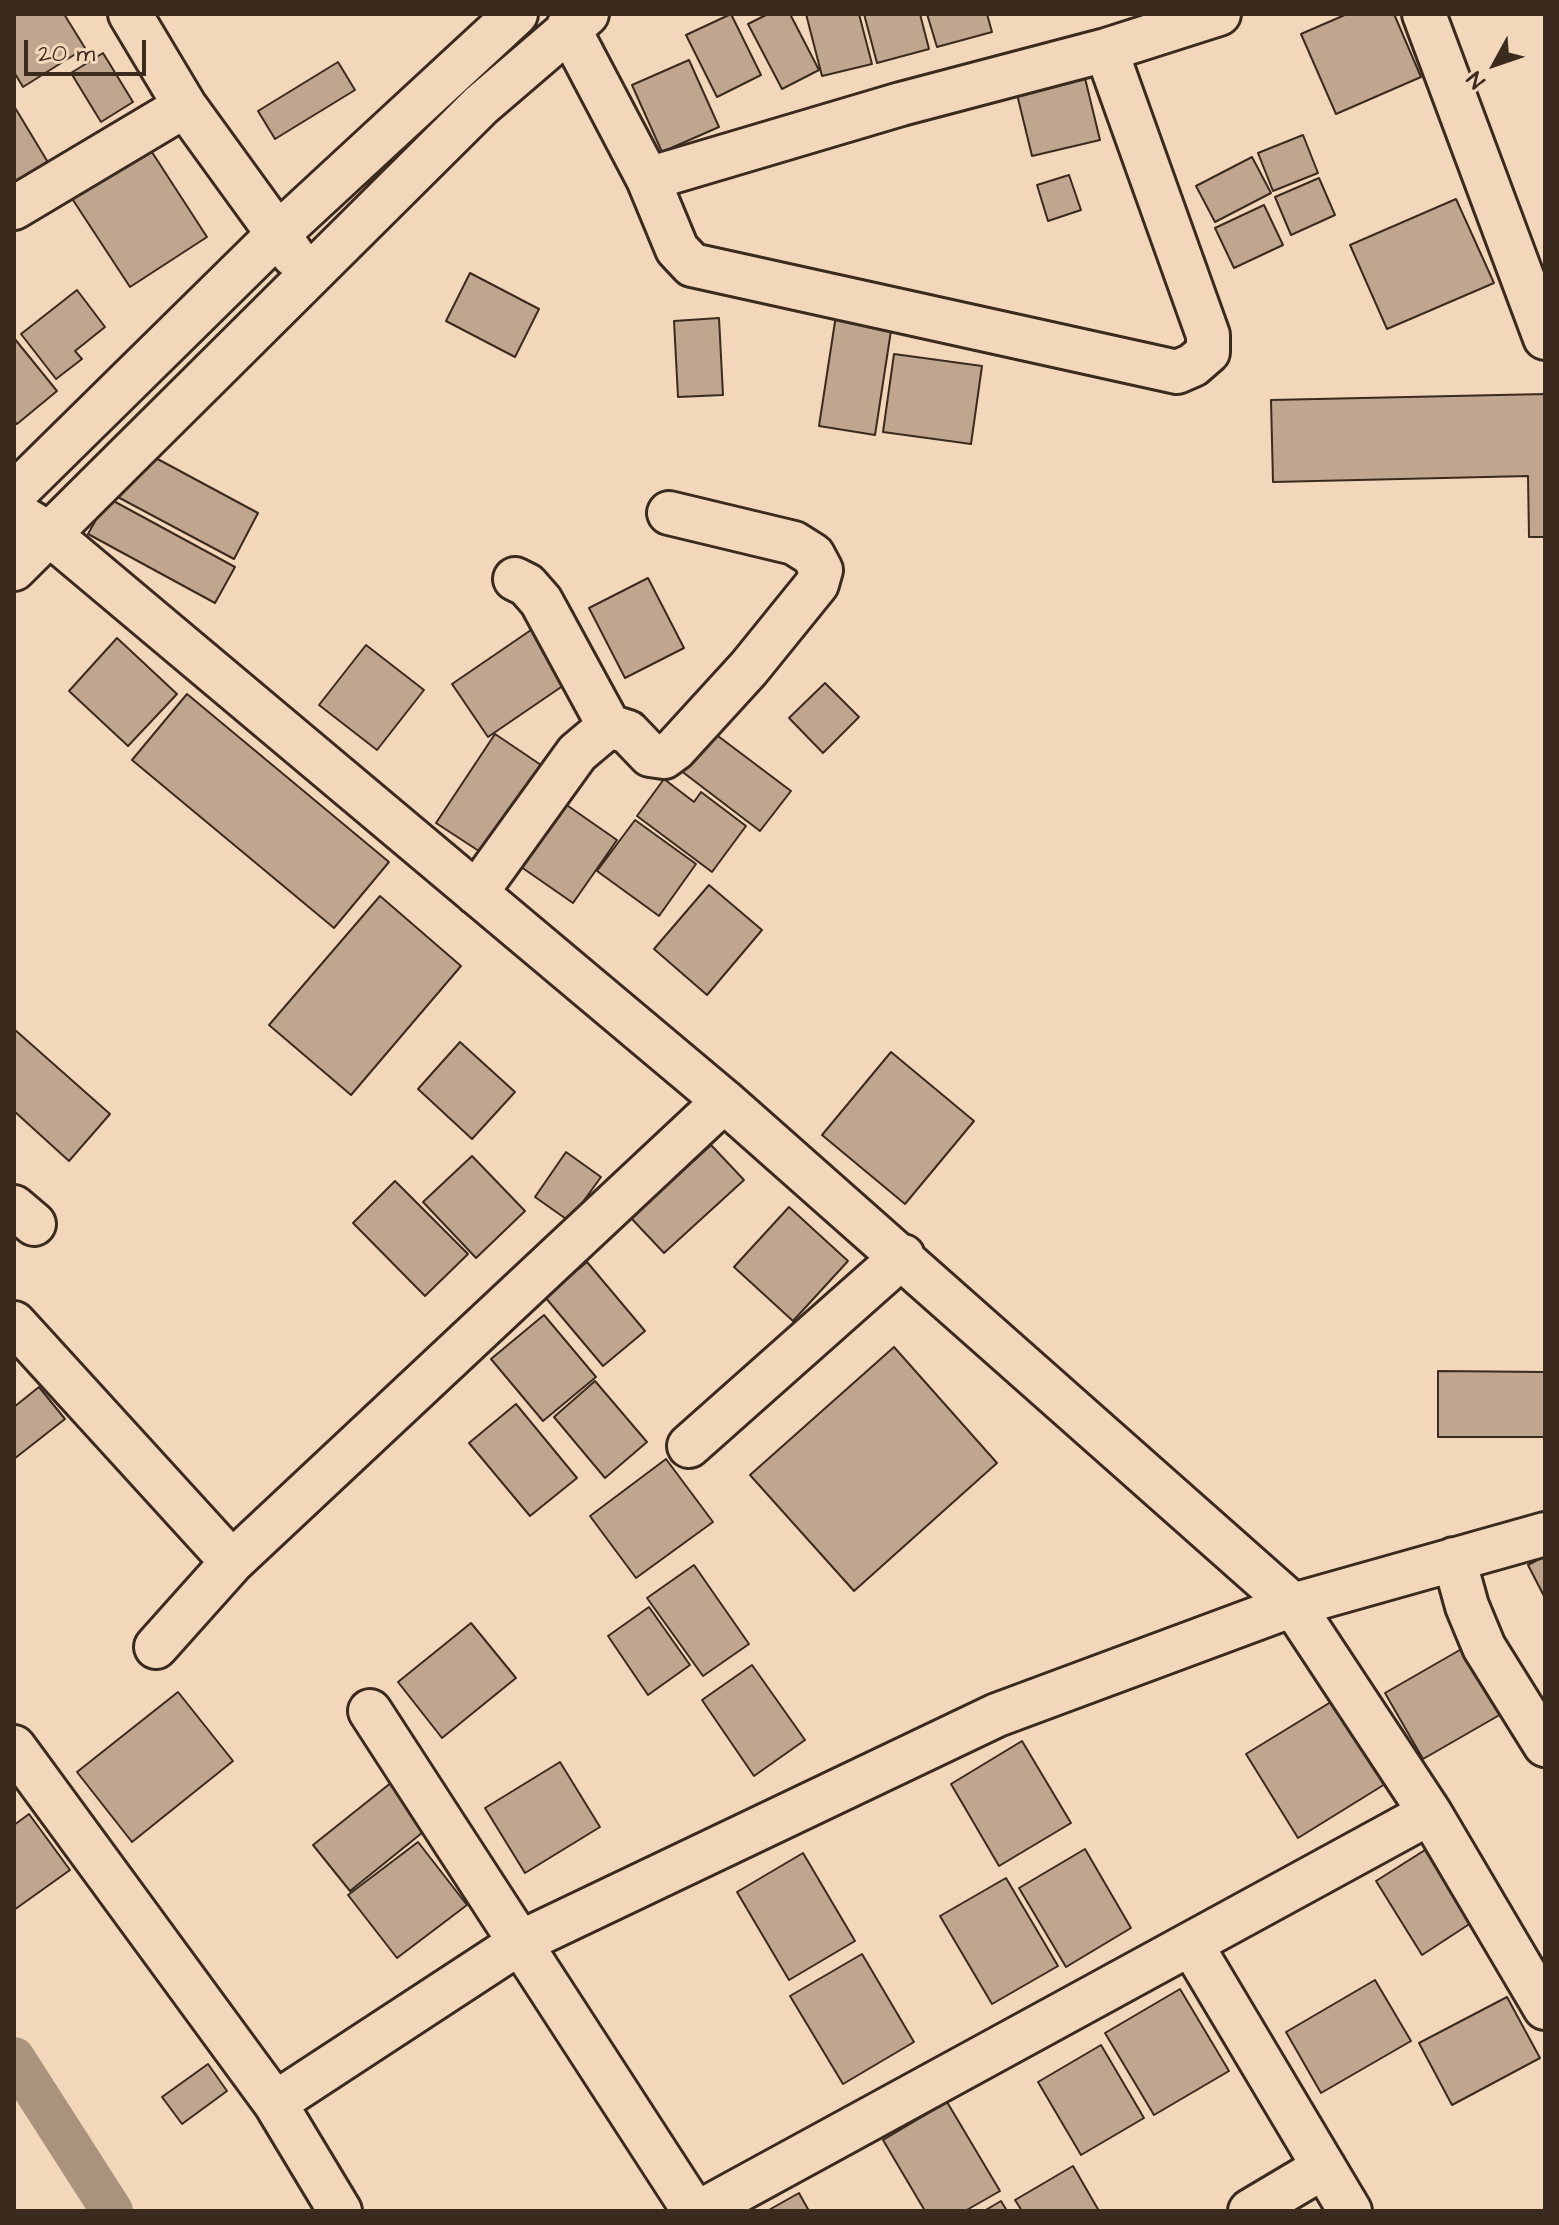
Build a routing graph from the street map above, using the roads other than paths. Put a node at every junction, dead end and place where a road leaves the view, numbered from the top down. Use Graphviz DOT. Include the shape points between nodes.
graph roads {
  1 [pos="130,14"];
  2 [pos="516,14"];
  3 [pos="1219,14"];
  4 [pos="1424,14"];
  5 [pos="578,21"];
  6 [pos="1106,50"];
  7 [pos="185,106"];
  8 [pos="648,179"];
  9 [pos="14,208"];
  10 [pos="278,234"];
  11 [pos="308,275"];
  12 [pos="1545,338"];
  13 [pos="14,494"];
  14 [pos="669,513"];
  15 [pos="31,522"];
  16 [pos="14,569"];
  17 [pos="515,579"];
  18 [pos="609,726"];
  19 [pos="476,893"];
  20 [pos="724,1101"];
  21 [pos="903,1256"];
  22 [pos="14,1323"];
  23 [pos="689,1446"];
  24 [pos="1545,1534"];
  25 [pos="1454,1559"];
  26 [pos="232,1562"];
  27 [pos="1293,1605"];
  28 [pos="156,1647"];
  29 [pos="370,1711"];
  30 [pos="1545,1745"];
  31 [pos="14,1747"];
  32 [pos="1430,1813"];
  33 [pos="521,1942"];
  34 [pos="1191,1944"];
  35 [pos="1545,2008"];
  36 [pos="275,2103"];
  37 [pos="1324,2167"];
  38 [pos="340,2211"];
  39 [pos="694,2211"];
  40 [pos="701,2211"];
  41 [pos="1250,2211"];
  42 [pos="1350,2211"];
  1 -- 7 [label="street"];
  2 -- 10 [label="street"];
  3 -- 6 [label="street"];
  4 -- 12 [label="street"];
  5 -- 8 [label="street"];
  5 -- 11 [label="street" via="481,105"];
  6 -- 8 [label="street"];
  6 -- 8 [label="street" via="1208,335 1208,352 1177,372 702,269 682,258"];
  7 -- 9 [label="street"];
  7 -- 10 [label="street"];
  10 -- 11 [label="street"];
  10 -- 13 [label="street"];
  11 -- 15 [label="street"];
  14 -- 18 [label="street" via="794,543 813,555 821,570 817,584 749,668 675,749 664,757 650,755 628,732"];
  15 -- 16 [label="street"];
  15 -- 19 [label="street"];
  17 -- 18 [label="street" via="541,601"];
  18 -- 19 [label="street" via="577,753"];
  19 -- 20 [label="street"];
  20 -- 21 [label="street"];
  20 -- 26 [label="street"];
  21 -- 23 [label="street"];
  21 -- 27 [label="street"];
  22 -- 26 [label="street"];
  24 -- 25 [label="street"];
  25 -- 27 [label="street"];
  25 -- 30 [label="street" via="1484,1647"];
  26 -- 28 [label="street"];
  27 -- 32 [label="street"];
  27 -- 33 [label="street" via="997,1715"];
  29 -- 33 [label="street"];
  31 -- 36 [label="street"];
  32 -- 34 [label="street"];
  32 -- 35 [label="street"];
  33 -- 36 [label="street"];
  33 -- 39 [label="street"];
  34 -- 37 [label="street"];
  34 -- 40 [label="street"];
  36 -- 38 [label="street"];
  37 -- 41 [label="street"];
  37 -- 42 [label="street"];
}
